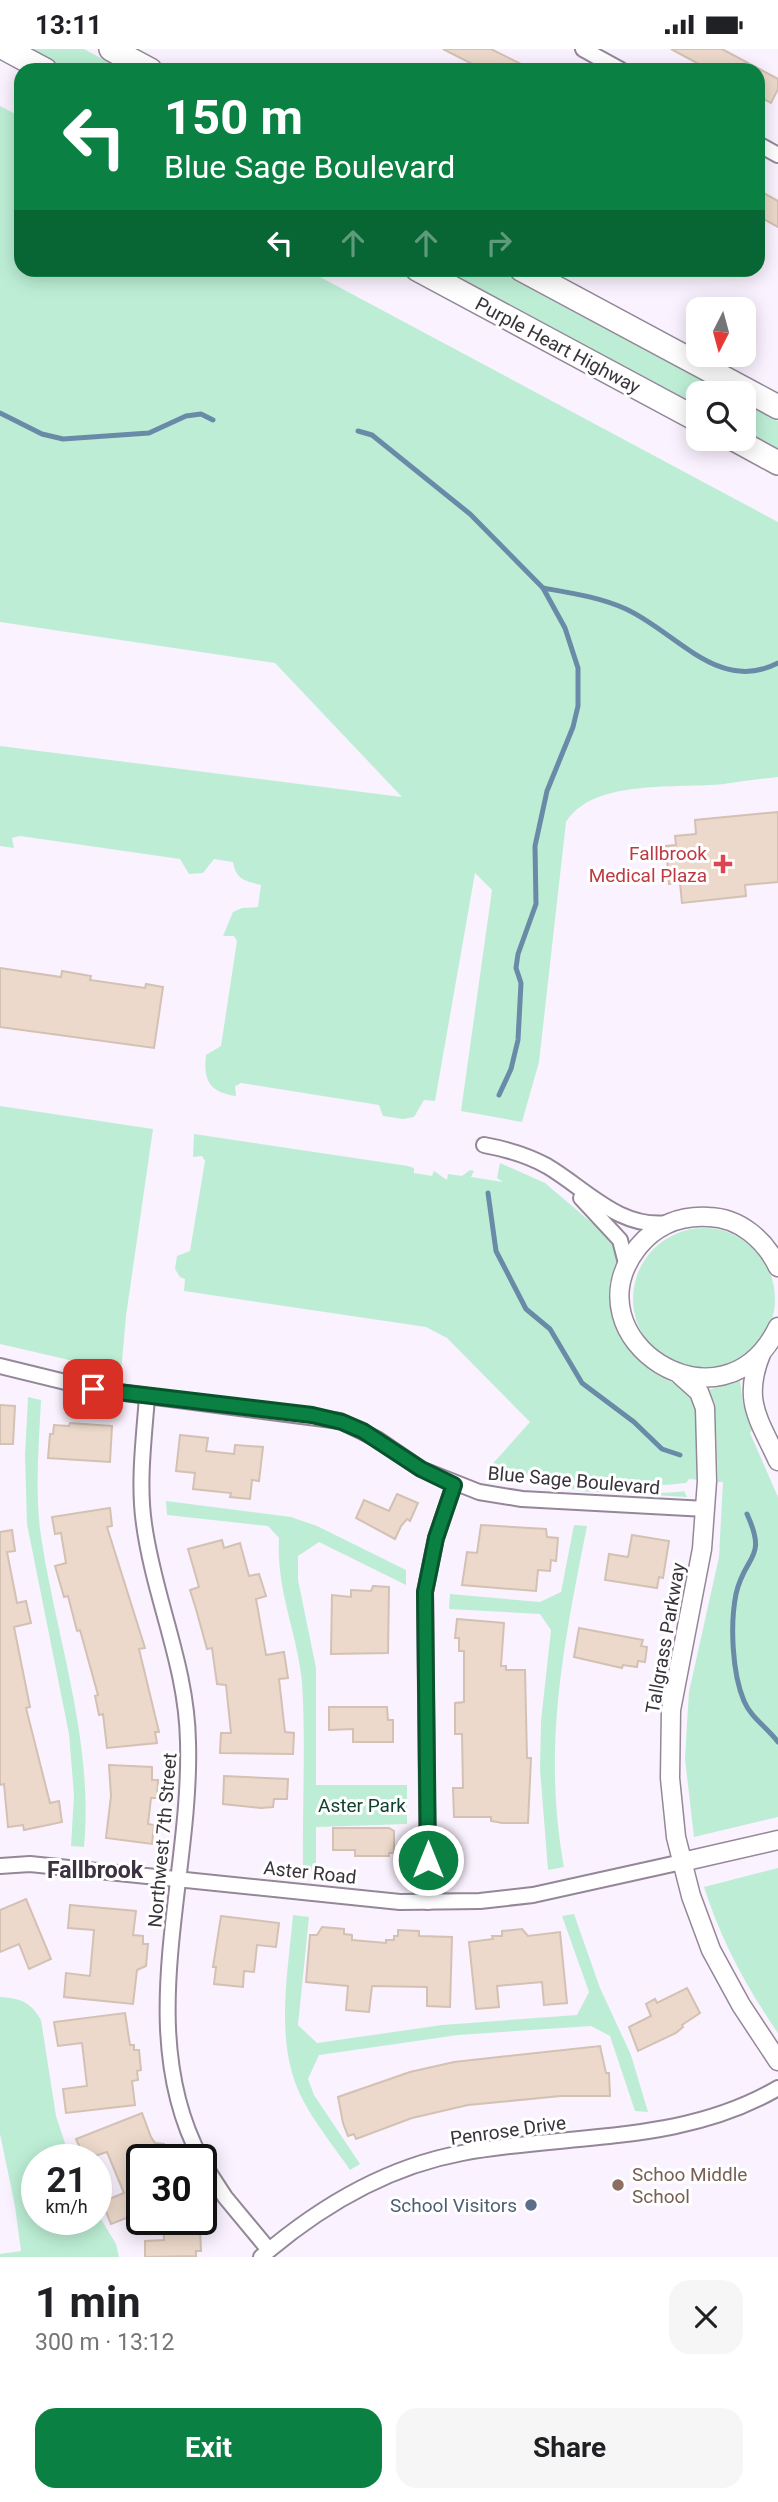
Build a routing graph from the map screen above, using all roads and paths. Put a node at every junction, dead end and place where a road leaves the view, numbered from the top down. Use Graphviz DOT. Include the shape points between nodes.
graph roads {
  1 [pos="6,49"];
  2 [pos="111,49"];
  3 [pos="583,49"];
  4 [pos="32,63"];
  5 [pos="137,63"];
  6 [pos="608,63"];
  7 [pos="432,277"];
  8 [pos="536,277"];
  9 [pos="778,407"];
  10 [pos="686,414"];
  11 [pos="756,451"];
  12 [pos="778,463"];
  13 [pos="484,1145"];
  14 [pos="555,1172"];
  15 [pos="669,1223"];
  16 [pos="743,1226"];
  17 [pos="778,1241"];
  18 [pos="778,1267"];
  19 [pos="627,1268"];
  20 [pos="778,1327"];
  21 [pos="761,1354"];
  22 [pos="0,1366"];
  23 [pos="680,1375"];
  24 [pos="148,1397"];
  25 [pos="778,1461"];
  26 [pos="454,1485"];
  27 [pos="706,1509"];
  28 [pos="778,1840"];
  29 [pos="682,1863"];
  30 [pos="0,1866"];
  31 [pos="179,1878"];
  32 [pos="428,1902"];
  33 [pos="778,2061"];
  34 [pos="778,2088"];
  35 [pos="194,2144"];
  36 [pos="217,2185"];
  37 [pos="265,2253"];
  1 -- 4 [label="main road"];
  2 -- 5 [label="main road"];
  3 -- 6 [label="street"];
  7 -- 10 [label="main road, Purple Heart Highway"];
  8 -- 9 [label="main road"];
  11 -- 12 [label="main road"];
  13 -- 14 [label="street" via="519,1154"];
  14 -- 15 [label="street" via="625,1218"];
  14 -- 19 [label="street" via="613,1230"];
  15 -- 16 [label="street" via="714,1217"];
  15 -- 19 [label="street" via="644,1241"];
  16 -- 17 [label="street"];
  16 -- 18 [label="street" via="765,1245"];
  19 -- 23 [label="street" via="621,1297 626,1326 653,1362"];
  20 -- 21 [label="street"];
  21 -- 23 [label="street" via="723,1375"];
  21 -- 25 [label="street" via="750,1390"];
  22 -- 24 [label="street, Blue Sage Boulevard"];
  23 -- 27 [label="street, Tallgrass Parkway" via="699,1392 705,1408"];
  24 -- 26 [label="street, Blue Sage Boulevard" via="342,1422"];
  24 -- 31 [label="street, Northwest 7th Street" via="141,1492 144,1526 181,1672 187,1715 186,1817"];
  26 -- 27 [label="street, Blue Sage Boulevard" via="522,1499"];
  26 -- 32 [label="street" via="436,1538 425,1599"];
  27 -- 29 [label="street, Tallgrass Parkway" via="671,1710 671,1792"];
  28 -- 29 [label="street, Aster Road"];
  29 -- 32 [label="street, Aster Road" via="533,1895"];
  29 -- 33 [label="street, Tallgrass Parkway" via="711,1950"];
  30 -- 31 [label="street, Aster Road" via="30,1864"];
  31 -- 32 [label="street, Aster Road"];
  31 -- 35 [label="street, Northwest 7th Street" via="168,2045 179,2107"];
  34 -- 37 [label="street, Penrose Drive" via="729,2111 660,2130 471,2152 406,2169 365,2185"];
  36 -- 37 [label="street, Northwest 7th Street"];
}
